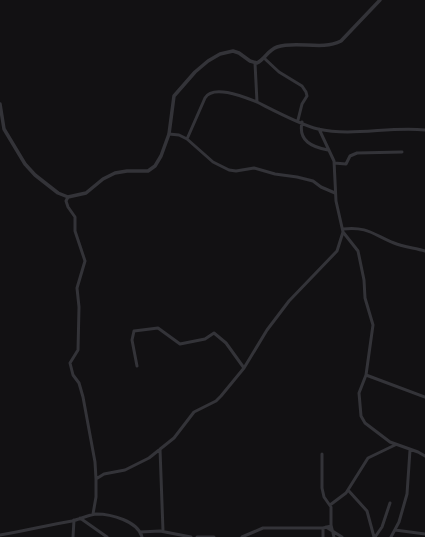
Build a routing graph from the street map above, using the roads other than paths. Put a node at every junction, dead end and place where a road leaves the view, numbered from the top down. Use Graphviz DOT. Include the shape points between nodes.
graph roads {
  1 [pos="380,0"];
  2 [pos="264,58"];
  3 [pos="255,63"];
  4 [pos="256,102"];
  5 [pos="0,104"];
  6 [pos="298,120"];
  7 [pos="302,122"];
  8 [pos="319,129"];
  9 [pos="425,130"];
  10 [pos="169,134"];
  11 [pos="187,140"];
  12 [pos="328,150"];
  13 [pos="402,152"];
  14 [pos="334,163"];
  15 [pos="335,193"];
  16 [pos="68,197"];
  17 [pos="343,230"];
  18 [pos="425,251"];
  19 [pos="137,366"];
  20 [pos="244,368"];
  21 [pos="366,375"];
  22 [pos="425,397"];
  23 [pos="395,445"];
  24 [pos="160,449"];
  25 [pos="410,450"];
  26 [pos="322,454"];
  27 [pos="425,456"];
  28 [pos="96,478"];
  29 [pos="348,490"];
  30 [pos="390,503"];
  31 [pos="330,505"];
  32 [pos="93,514"];
  33 [pos="80,518"];
  34 [pos="74,520"];
  35 [pos="331,526"];
  36 [pos="324,528"];
  37 [pos="395,530"];
  38 [pos="163,531"];
  39 [pos="140,532"];
  40 [pos="333,532"];
  41 [pos="0,534"];
  42 [pos="425,534"];
  43 [pos="177,536"];
  44 [pos="73,537"];
  45 [pos="107,537"];
  46 [pos="142,537"];
  47 [pos="192,537"];
  48 [pos="197,537"];
  49 [pos="214,537"];
  50 [pos="242,537"];
  51 [pos="323,537"];
  52 [pos="334,537"];
  53 [pos="342,537"];
  54 [pos="374,537"];
  55 [pos="391,537"];
  1 -- 2 [label="street" via="341,41 331,45 296,44 278,47"];
  2 -- 3 [label="street"];
  2 -- 6 [label="street" via="282,74 302,86 306,92"];
  3 -- 4 [label="street"];
  3 -- 10 [label="street" via="236,52 228,52 217,56 195,72 174,96"];
  4 -- 6 [label="street"];
  4 -- 11 [label="street" via="235,94 209,92"];
  5 -- 16 [label="street" via="4,129 25,164 35,176"];
  6 -- 7 [label="street"];
  7 -- 8 [label="street"];
  7 -- 12 [label="street" via="301,133 307,142 316,148"];
  8 -- 9 [label="street" via="348,132"];
  8 -- 12 [label="street"];
  10 -- 11 [label="street"];
  10 -- 16 [label="street" via="161,156 152,169 115,173 86,193"];
  11 -- 15 [label="street" via="213,162 229,170 254,168 275,174 297,176"];
  12 -- 14 [label="street"];
  13 -- 14 [label="street" via="357,152 350,156 346,164"];
  14 -- 15 [label="street"];
  15 -- 17 [label="street"];
  16 -- 28 [label="street" via="66,201 75,217 75,231 85,261 77,288 78,350 70,363 83,397"];
  17 -- 18 [label="street" via="369,230 399,245"];
  17 -- 20 [label="street" via="337,251 289,301 267,330"];
  17 -- 21 [label="street" via="358,251 366,303 373,325"];
  19 -- 20 [label="street" via="132,340 134,332 158,328 180,344 205,339 214,333 226,343"];
  20 -- 24 [label="street" via="216,401 194,412 174,438"];
  21 -- 22 [label="street"];
  21 -- 23 [label="street" via="359,394 362,421"];
  23 -- 25 [label="street"];
  23 -- 29 [label="street" via="368,458"];
  24 -- 28 [label="street" via="134,466 101,474"];
  24 -- 38 [label="street"];
  25 -- 27 [label="street"];
  25 -- 37 [label="street" via="407,490"];
  26 -- 31 [label="street" via="322,488 324,497"];
  28 -- 32 [label="street"];
  29 -- 31 [label="street"];
  29 -- 54 [label="street" via="367,511"];
  30 -- 54 [label="street" via="382,527"];
  31 -- 35 [label="street"];
  32 -- 33 [label="street"];
  32 -- 39 [label="street" via="115,517 136,526"];
  33 -- 34 [label="street"];
  33 -- 45 [label="street"];
  34 -- 41 [label="street"];
  34 -- 44 [label="street"];
  35 -- 36 [label="street"];
  35 -- 40 [label="street"];
  36 -- 40 [label="street"];
  36 -- 50 [label="street" via="263,528"];
  36 -- 51 [label="street"];
  37 -- 42 [label="street"];
  37 -- 55 [label="street"];
  38 -- 39 [label="street"];
  38 -- 43 [label="street"];
  39 -- 46 [label="street"];
  40 -- 52 [label="street"];
  40 -- 53 [label="street"];
  43 -- 47 [label="street"];
  48 -- 49 [label="street"];
}
